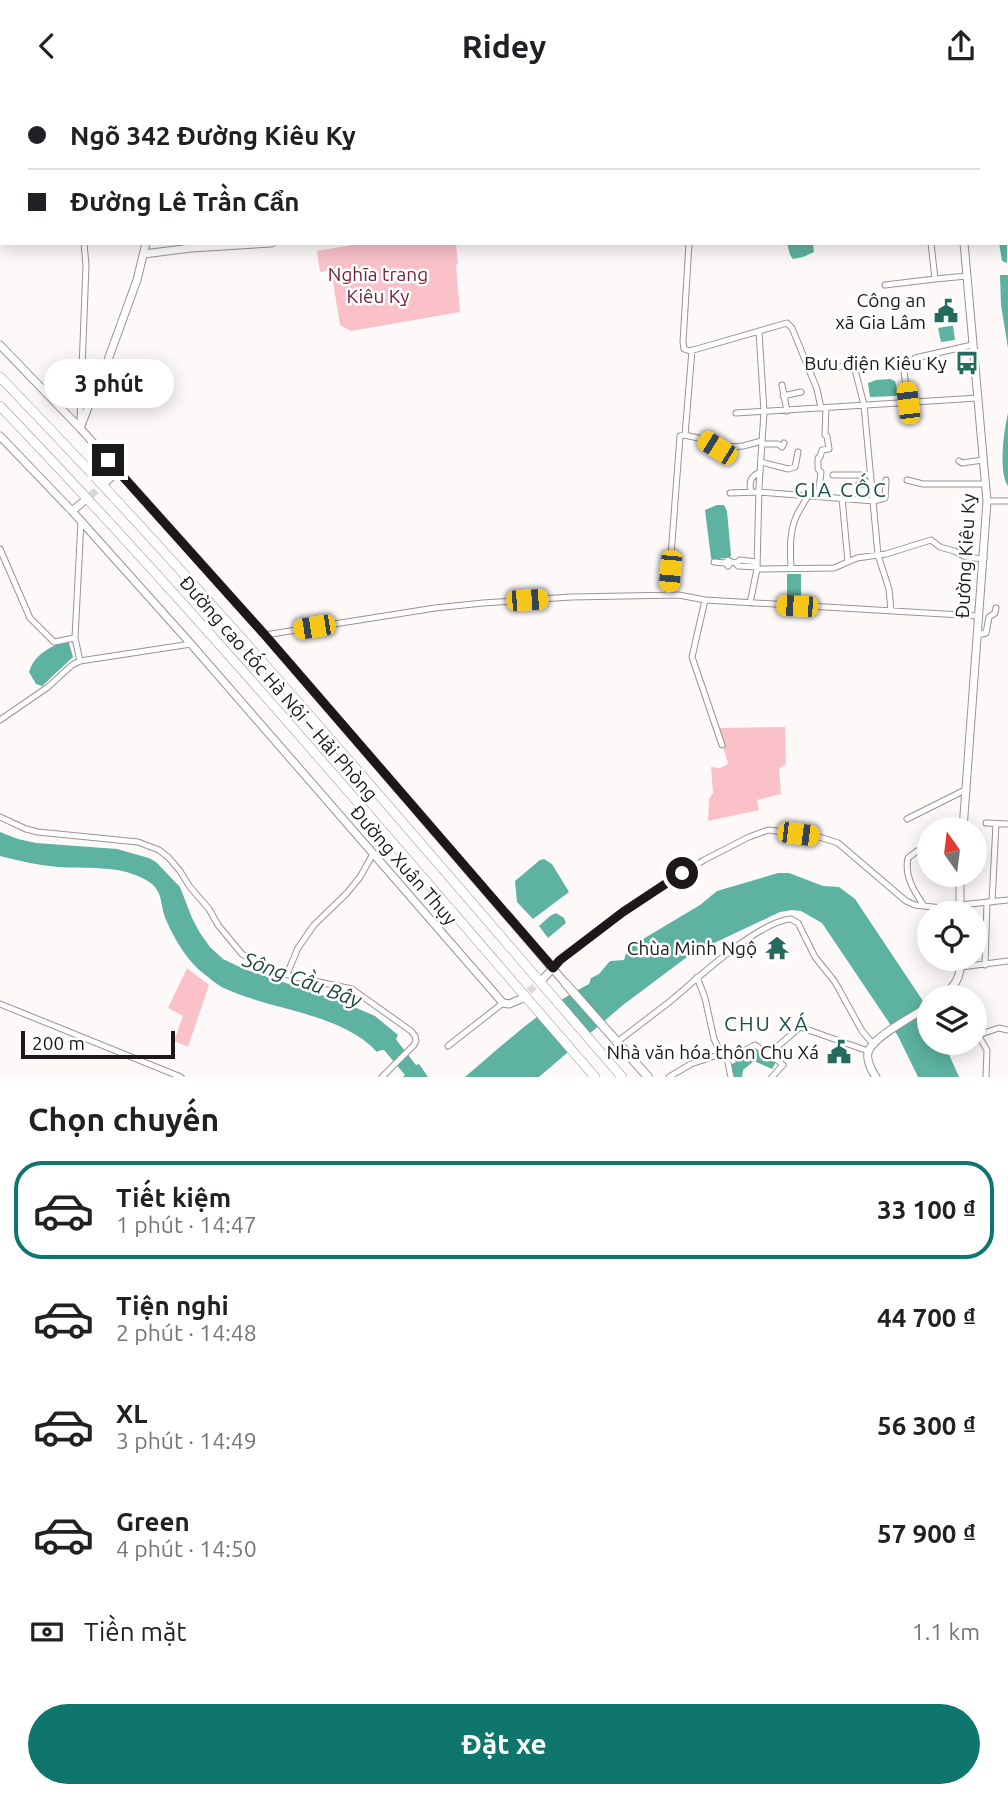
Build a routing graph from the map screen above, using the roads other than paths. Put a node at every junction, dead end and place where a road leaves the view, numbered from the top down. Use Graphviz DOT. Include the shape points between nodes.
graph roads {
  1 [pos="84,245"];
  2 [pos="146,245"];
  3 [pos="249,245"];
  4 [pos="689,245"];
  5 [pos="931,245"];
  6 [pos="964,245"];
  7 [pos="144,254"];
  8 [pos="967,276"];
  9 [pos="935,279"];
  10 [pos="885,285"];
  11 [pos="759,331"];
  12 [pos="0,345"];
  13 [pos="972,345"];
  14 [pos="692,350"];
  15 [pos="915,358"];
  16 [pos="903,363"];
  17 [pos="836,368"];
  18 [pos="0,377"];
  19 [pos="782,385"];
  20 [pos="82,392"];
  21 [pos="801,392"];
  22 [pos="93,395"];
  23 [pos="783,397"];
  24 [pos="978,398"];
  25 [pos="908,403"];
  26 [pos="864,405"];
  27 [pos="0,406"];
  28 [pos="823,408"];
  29 [pos="787,411"];
  30 [pos="764,412"];
  31 [pos="0,413"];
  32 [pos="736,413"];
  33 [pos="80,428"];
  34 [pos="685,435"];
  35 [pos="0,436"];
  36 [pos="762,442"];
  37 [pos="784,443"];
  38 [pos="798,452"];
  39 [pos="983,460"];
  40 [pos="761,461"];
  41 [pos="960,461"];
  42 [pos="117,471"];
  43 [pos="760,472"];
  44 [pos="833,475"];
  45 [pos="871,478"];
  46 [pos="886,480"];
  47 [pos="907,480"];
  48 [pos="106,482"];
  49 [pos="859,484"];
  50 [pos="985,484"];
  51 [pos="751,492"];
  52 [pos="759,492"];
  53 [pos="730,493"];
  54 [pos="808,496"];
  55 [pos="818,496"];
  56 [pos="842,498"];
  57 [pos="874,501"];
  58 [pos="987,501"];
  59 [pos="1008,501"];
  60 [pos="83,502"];
  61 [pos="72,511"];
  62 [pos="81,521"];
  63 [pos="0,549"];
  64 [pos="878,555"];
  65 [pos="984,559"];
  66 [pos="714,562"];
  67 [pos="848,562"];
  68 [pos="757,566"];
  69 [pos="791,568"];
  70 [pos="668,595"];
  71 [pos="705,600"];
  72 [pos="751,603"];
  73 [pos="996,608"];
  74 [pos="891,611"];
  75 [pos="978,616"];
  76 [pos="265,635"];
  77 [pos="976,635"];
  78 [pos="75,638"];
  79 [pos="191,644"];
  80 [pos="80,661"];
  81 [pos="0,720"];
  82 [pos="299,736"];
  83 [pos="722,745"];
  84 [pos="967,789"];
  85 [pos="0,817"];
  86 [pos="964,817"];
  87 [pos="907,819"];
  88 [pos="987,823"];
  89 [pos="996,824"];
  90 [pos="1008,824"];
  91 [pos="917,851"];
  92 [pos="373,854"];
  93 [pos="1008,900"];
  94 [pos="921,901"];
  95 [pos="990,902"];
  96 [pos="987,903"];
  97 [pos="917,905"];
  98 [pos="987,940"];
  99 [pos="1008,961"];
  100 [pos="987,965"];
  101 [pos="553,968"];
  102 [pos="287,974"];
  103 [pos="697,977"];
  104 [pos="542,982"];
  105 [pos="566,984"];
  106 [pos="524,998"];
  107 [pos="503,1003"];
  108 [pos="0,1004"];
  109 [pos="917,1014"];
  110 [pos="1008,1030"];
  111 [pos="987,1031"];
  112 [pos="614,1039"];
  113 [pos="448,1046"];
  114 [pos="871,1048"];
  115 [pos="769,1053"];
  116 [pos="987,1053"];
  117 [pos="724,1057"];
  118 [pos="181,1077"];
  119 [pos="382,1077"];
  120 [pos="595,1077"];
  121 [pos="622,1077"];
  122 [pos="648,1077"];
  123 [pos="669,1077"];
  124 [pos="731,1077"];
  125 [pos="772,1077"];
  126 [pos="876,1077"];
  127 [pos="986,1077"];
  1 -- 20 [label="street"];
  2 -- 7 [label="main road"];
  3 -- 7 [label="main road"];
  4 -- 14 [label="street" via="683,342 684,349"];
  5 -- 9 [label="street"];
  6 -- 8 [label="main road, Đường Kiêu Kỵ"];
  7 -- 22 [label="main road"];
  8 -- 9 [label="street"];
  8 -- 13 [label="main road, Đường Kiêu Kỵ"];
  9 -- 10 [label="street"];
  11 -- 14 [label="street"];
  11 -- 28 [label="street" via="784,323 792,328"];
  11 -- 30 [label="street"];
  12 -- 33 [label="main road"];
  13 -- 15 [label="street"];
  13 -- 24 [label="main road, Đường Kiêu Kỵ"];
  14 -- 34 [label="street"];
  16 -- 25 [label="street"];
  17 -- 26 [label="street" via="853,361"];
  18 -- 104 [label="highway, Đường cao tốc Hà Nội – Hải Phòng" via="146,532"];
  19 -- 23 [label="street"];
  20 -- 22 [label="street"];
  20 -- 33 [label="street"];
  21 -- 23 [label="street"];
  22 -- 33 [label="main road"];
  23 -- 29 [label="street"];
  24 -- 25 [label="street"];
  24 -- 39 [label="main road, Đường Kiêu Kỵ"];
  25 -- 26 [label="street"];
  26 -- 28 [label="street"];
  26 -- 45 [label="street"];
  27 -- 82 [label="highway, Đường cao tốc Hà Nội – Hải Phòng"];
  28 -- 29 [label="street"];
  28 -- 55 [label="street" via="830,447 818,458"];
  29 -- 30 [label="street"];
  30 -- 32 [label="street"];
  30 -- 36 [label="street"];
  31 -- 82 [label="highway" via="84,498"];
  33 -- 42 [label="main road"];
  34 -- 36 [label="street" via="717,448"];
  34 -- 70 [label="street" via="679,439"];
  35 -- 61 [label="main road, Đường Xuân Thụy"];
  36 -- 37 [label="street" via="782,447"];
  36 -- 40 [label="street"];
  38 -- 40 [label="street" via="795,467 788,469"];
  39 -- 41 [label="street"];
  39 -- 50 [label="main road, Đường Kiêu Kỵ"];
  40 -- 43 [label="street"];
  42 -- 48 [label="main road"];
  42 -- 76 [label="main road"];
  43 -- 51 [label="street" via="752,477"];
  43 -- 52 [label="street"];
  44 -- 45 [label="street"];
  45 -- 49 [label="street"];
  45 -- 57 [label="street"];
  46 -- 57 [label="street" via="885,498"];
  47 -- 50 [label="street"];
  50 -- 58 [label="main road, Đường Kiêu Kỵ"];
  51 -- 52 [label="street"];
  51 -- 53 [label="street"];
  52 -- 54 [label="street"];
  52 -- 68 [label="street"];
  54 -- 55 [label="street"];
  54 -- 69 [label="street" via="792,533"];
  55 -- 56 [label="street"];
  56 -- 57 [label="street"];
  56 -- 67 [label="street"];
  57 -- 64 [label="street"];
  58 -- 59 [label="street"];
  58 -- 65 [label="main road, Đường Kiêu Kỵ"];
  60 -- 61 [label="main road"];
  61 -- 62 [label="main road, Đường Xuân Thụy"];
  62 -- 78 [label="street"];
  62 -- 79 [label="main road, Đường Xuân Thụy"];
  63 -- 78 [label="street" via="30,618 54,642"];
  64 -- 65 [label="street" via="930,540 966,557"];
  64 -- 67 [label="street"];
  64 -- 74 [label="street"];
  65 -- 75 [label="main road, Đường Kiêu Kỵ"];
  66 -- 68 [label="street"];
  67 -- 69 [label="street" via="835,568"];
  68 -- 69 [label="street"];
  68 -- 72 [label="street"];
  70 -- 71 [label="street"];
  70 -- 76 [label="street" via="483,603"];
  71 -- 72 [label="street"];
  71 -- 83 [label="street" via="692,657"];
  72 -- 74 [label="street"];
  73 -- 77 [label="street" via="986,633"];
  74 -- 75 [label="street"];
  75 -- 77 [label="main road, Đường Kiêu Kỵ"];
  76 -- 101 [label="main road"];
  77 -- 84 [label="main road, Đường Kiêu Kỵ"];
  78 -- 80 [label="street"];
  79 -- 80 [label="street"];
  79 -- 92 [label="main road, Đường Xuân Thụy"];
  80 -- 81 [label="street"];
  82 -- 106 [label="highway, Đường cao tốc Hà Nội – Hải Phòng"];
  84 -- 86 [label="main road, Đường Kiêu Kỵ"];
  84 -- 87 [label="street"];
  85 -- 102 [label="street" via="38,832 138,842 159,850 242,954"];
  88 -- 89 [label="street"];
  89 -- 90 [label="street"];
  89 -- 95 [label="street"];
  91 -- 94 [label="street" via="906,864"];
  92 -- 102 [label="street" via="353,885 314,925"];
  92 -- 107 [label="main road, Đường Xuân Thụy"];
  93 -- 95 [label="street"];
  95 -- 96 [label="street"];
  95 -- 98 [label="street"];
  97 -- 101 [label="street" via="838,843 768,830 704,860 661,887"];
  99 -- 100 [label="street"];
  101 -- 104 [label="main road"];
  101 -- 105 [label="main road"];
  102 -- 119 [label="street" via="359,994 411,1031 416,1041"];
  103 -- 112 [label="street"];
  103 -- 114 [label="street" via="768,926 795,920"];
  103 -- 117 [label="street" via="714,1039"];
  104 -- 121 [label="highway, Đường cao tốc Hà Nội – Hải Phòng"];
  105 -- 112 [label="main road"];
  106 -- 107 [label="main road"];
  106 -- 120 [label="highway, Đường cao tốc Hà Nội – Hải Phòng"];
  107 -- 113 [label="street"];
  108 -- 118 [label="street"];
  109 -- 114 [label="main road"];
  110 -- 111 [label="street"];
  112 -- 122 [label="main road"];
  114 -- 115 [label="street" via="803,1027"];
  114 -- 126 [label="main road" via="869,1066"];
  115 -- 117 [label="street" via="755,1045"];
  115 -- 125 [label="street" via="783,1065"];
  116 -- 127 [label="street"];
  117 -- 123 [label="street" via="691,1064"];
  117 -- 124 [label="street"];
}
